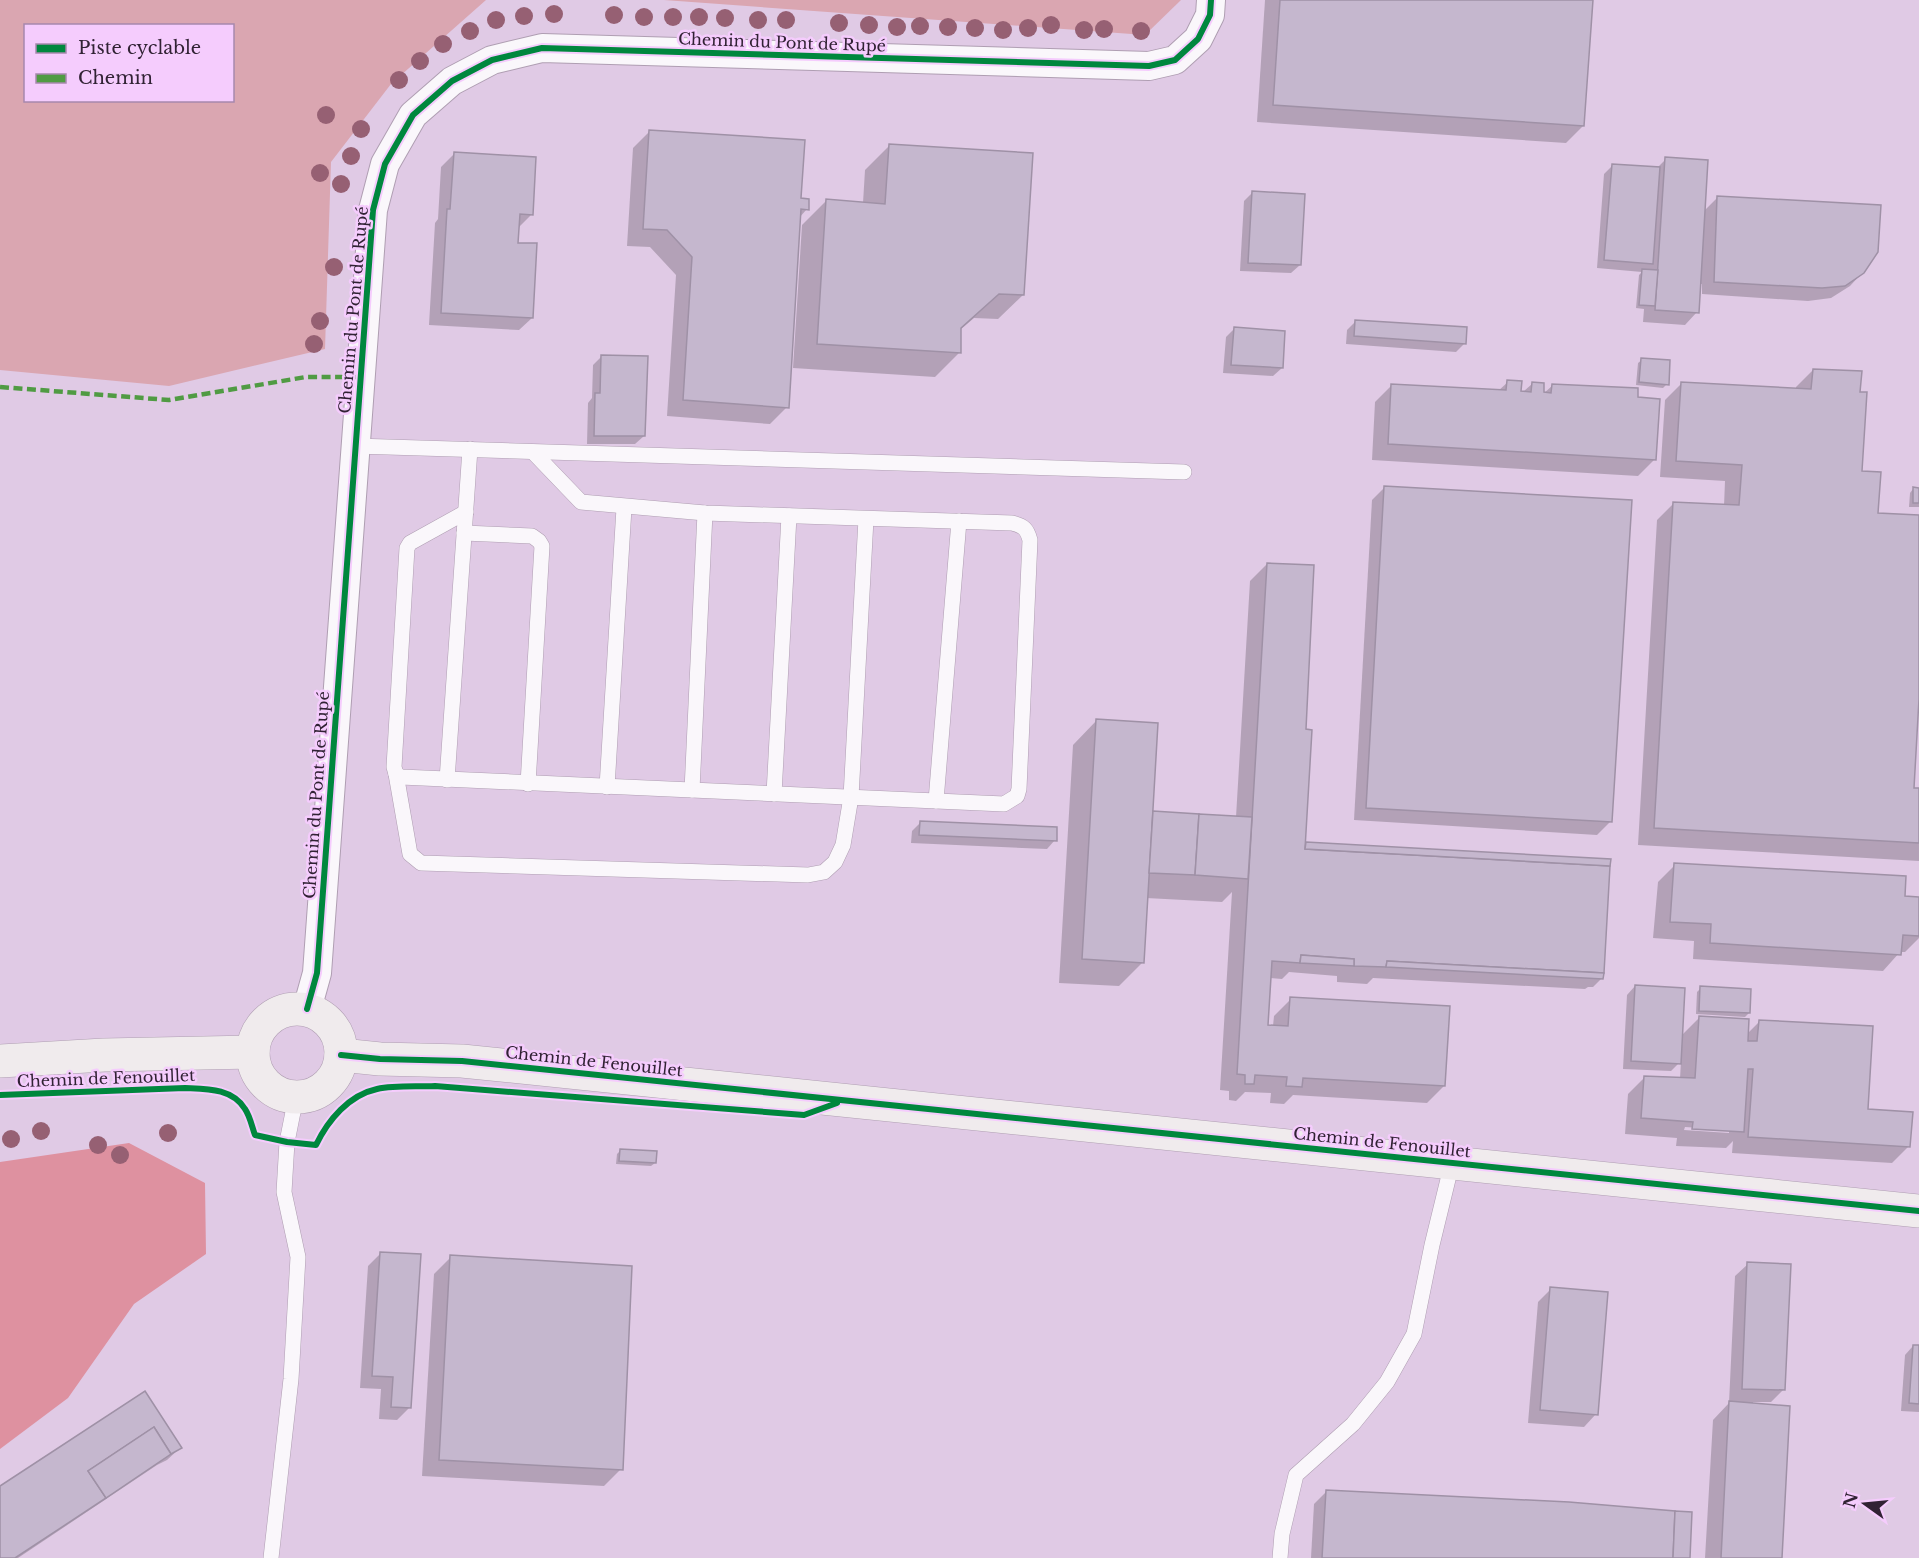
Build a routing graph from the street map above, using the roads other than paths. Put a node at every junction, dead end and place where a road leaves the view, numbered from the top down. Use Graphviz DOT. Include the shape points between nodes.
graph roads {
  1 [pos="1211,0"];
  2 [pos="355,446"];
  3 [pos="470,449"];
  4 [pos="533,452"];
  5 [pos="1184,472"];
  6 [pos="624,508"];
  7 [pos="466,512"];
  8 [pos="705,513"];
  9 [pos="789,516"];
  10 [pos="866,519"];
  11 [pos="959,521"];
  12 [pos="464,533"];
  13 [pos="396,774"];
  14 [pos="447,780"];
  15 [pos="528,784"];
  16 [pos="607,787"];
  17 [pos="692,790"];
  18 [pos="774,794"];
  19 [pos="851,797"];
  20 [pos="936,801"];
  21 [pos="307,1009"];
  22 [pos="253,1052"];
  23 [pos="342,1055"];
  24 [pos="0,1061"];
  25 [pos="296,1097"];
  26 [pos="1452,1163"];
  27 [pos="1919,1211"];
  28 [pos="271,1558"];
  29 [pos="1280,1558"];
  1 -- 2 [label="street, Chemin du Pont de Rupé" via="1210,15 1198,39 1175,60 1149,66 542,48 492,60 452,81 413,115 385,164 373,210"];
  2 -- 3 [label="lane"];
  2 -- 21 [label="street, Chemin du Pont de Rupé" via="317,972"];
  3 -- 4 [label="lane"];
  3 -- 7 [label="lane"];
  4 -- 5 [label="lane"];
  4 -- 6 [label="lane" via="581,502"];
  6 -- 8 [label="lane"];
  6 -- 16 [label="lane"];
  7 -- 12 [label="lane"];
  7 -- 13 [label="lane" via="407,548"];
  8 -- 9 [label="lane"];
  8 -- 17 [label="lane"];
  9 -- 10 [label="lane"];
  9 -- 18 [label="lane"];
  10 -- 11 [label="lane"];
  10 -- 19 [label="lane"];
  11 -- 20 [label="lane"];
  11 -- 20 [label="lane" via="1012,523 1028,531 1020,789 1017,796 1004,804"];
  12 -- 14 [label="lane"];
  12 -- 15 [label="lane" via="532,536 542,546"];
  13 -- 14 [label="lane"];
  13 -- 19 [label="lane" via="410,854 429,864 808,875 824,872 835,862 843,846"];
  14 -- 15 [label="lane"];
  15 -- 16 [label="lane"];
  16 -- 17 [label="lane"];
  17 -- 18 [label="lane"];
  18 -- 19 [label="lane"];
  19 -- 20 [label="lane"];
  21 -- 22 [label="street" via="294,1008 270,1018 255,1039"];
  21 -- 23 [label="street" via="326,1018 338,1035"];
  22 -- 24 [label="street, Chemin de Fenouillet"];
  22 -- 25 [label="street" via="261,1078 271,1088"];
  23 -- 25 [label="street" via="332,1080 310,1095"];
  23 -- 26 [label="street, Chemin de Fenouillet" via="462,1061"];
  25 -- 28 [label="lane" via="287,1142 284,1192 298,1257 294,1335"];
  26 -- 27 [label="street, Chemin de Fenouillet"];
  26 -- 29 [label="lane" via="1414,1334 1387,1382 1353,1425 1296,1475"];
}
